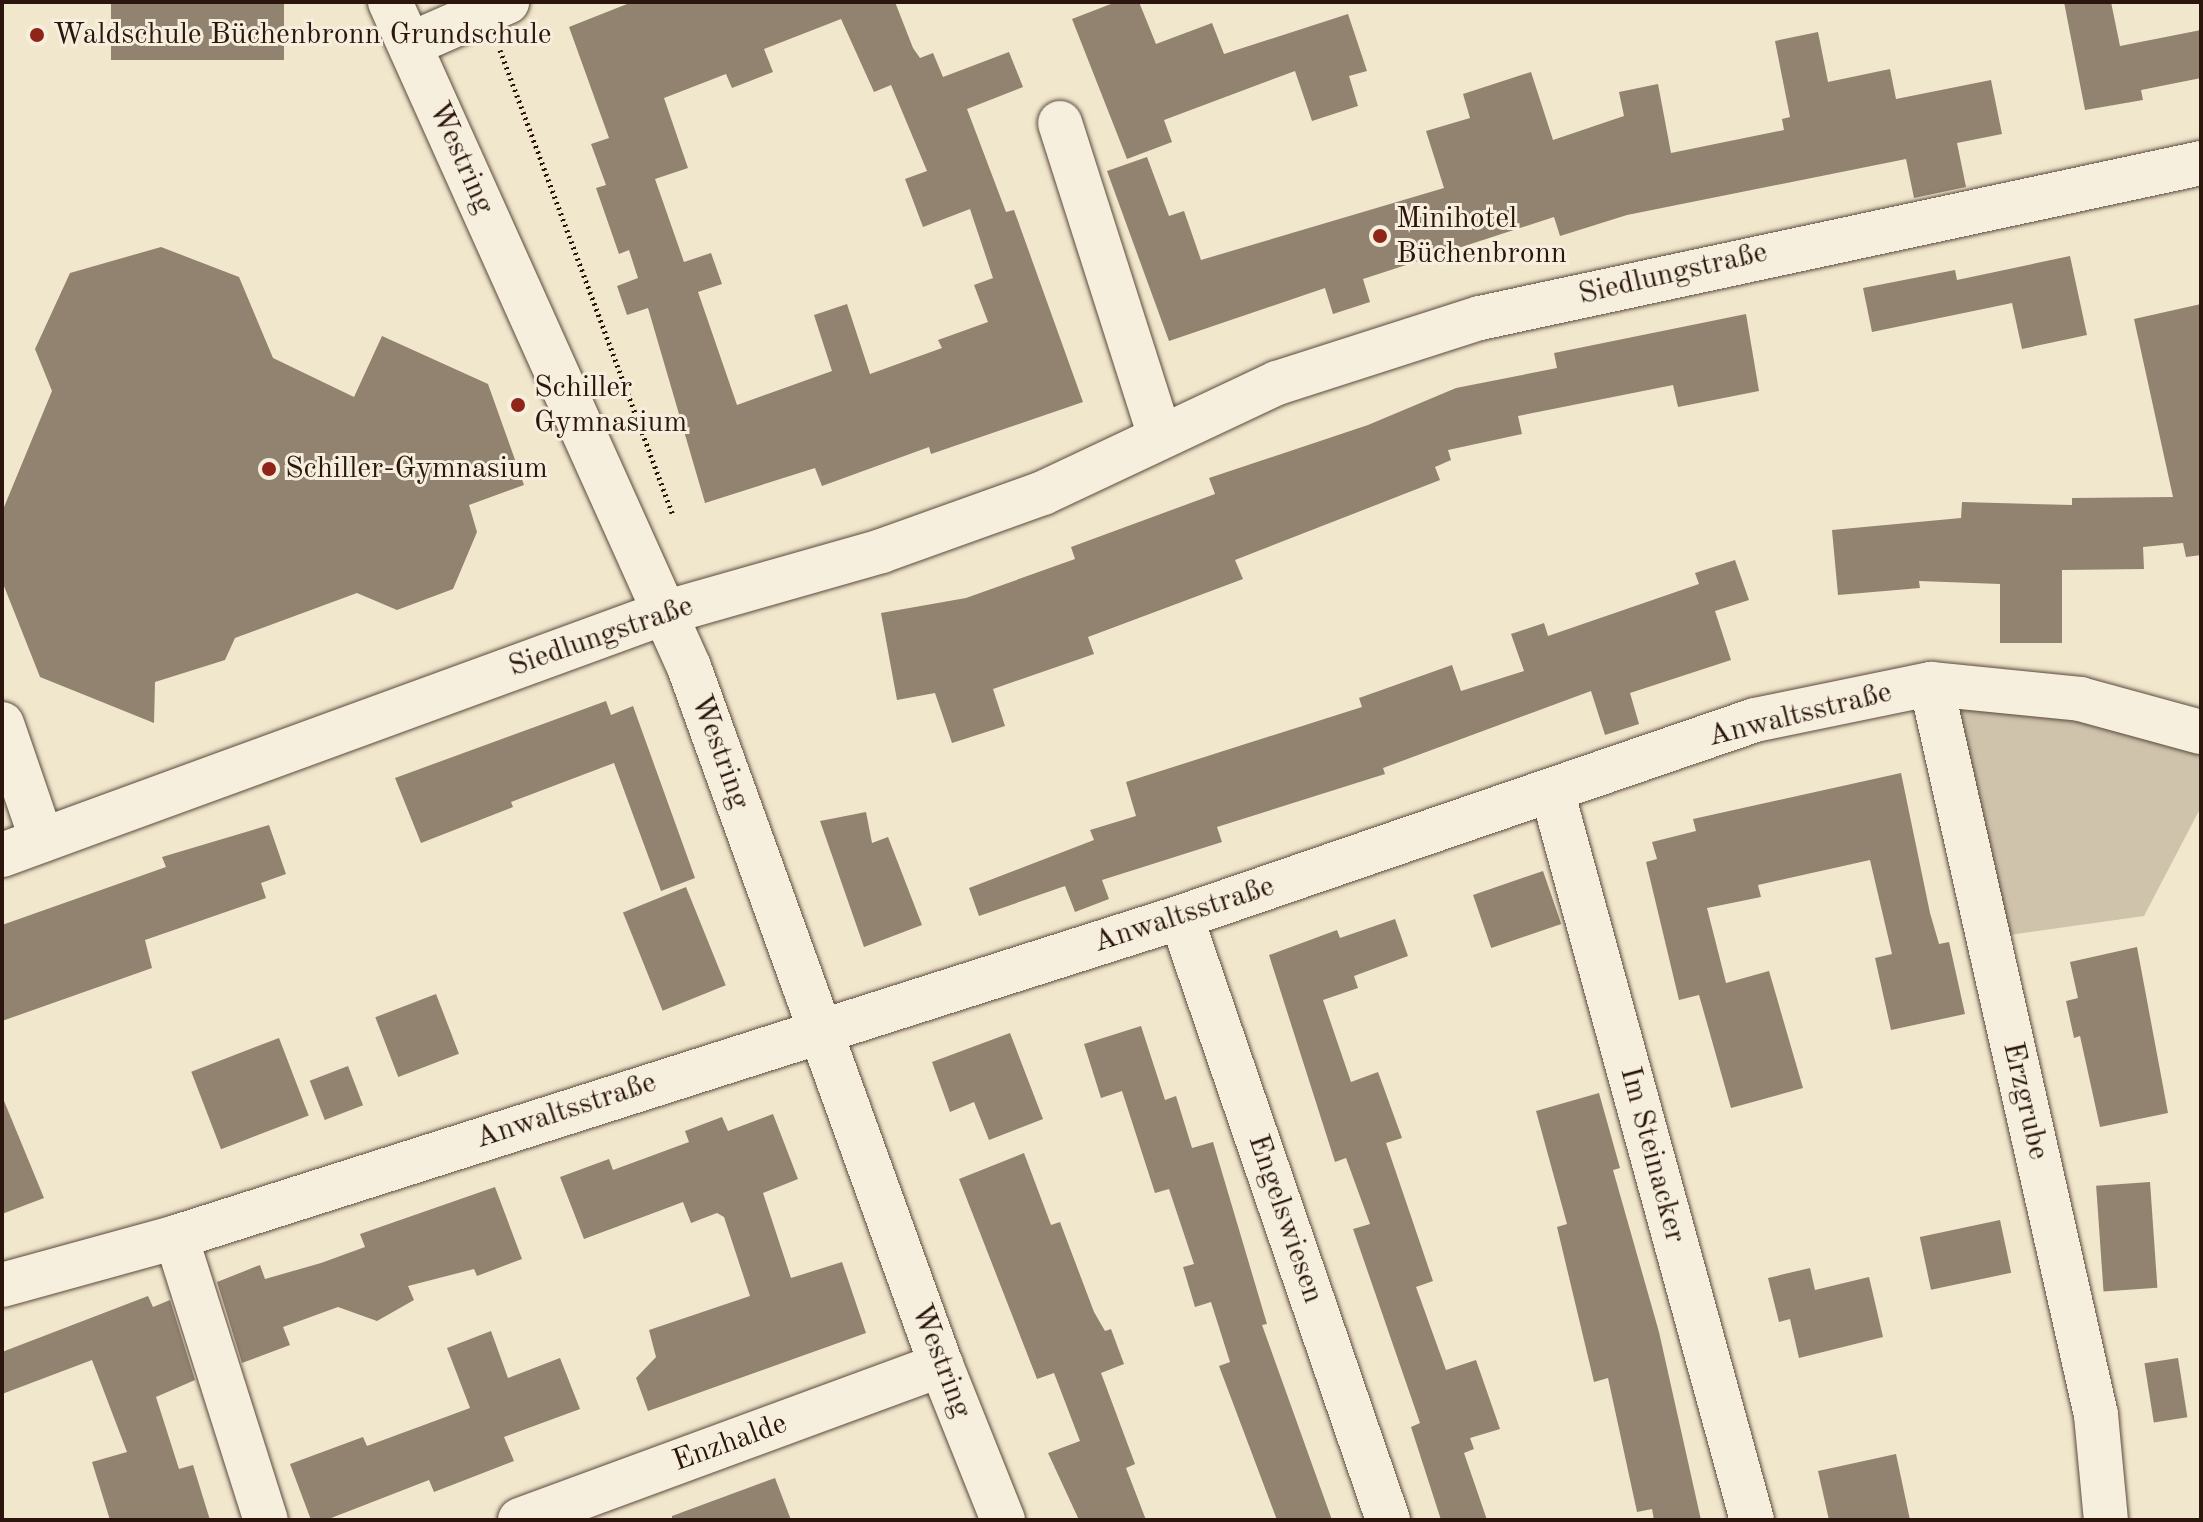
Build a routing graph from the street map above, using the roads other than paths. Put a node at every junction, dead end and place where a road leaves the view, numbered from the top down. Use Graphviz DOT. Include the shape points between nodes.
graph roads {
  1 [pos="390,2"];
  2 [pos="497,7"];
  3 [pos="411,44"];
  4 [pos="1060,123"];
  5 [pos="2201,163"];
  6 [pos="1159,434"];
  7 [pos="664,613"];
  8 [pos="1931,684"];
  9 [pos="2,724"];
  10 [pos="2201,732"];
  11 [pos="1552,791"];
  12 [pos="42,840"];
  13 [pos="2,855"];
  14 [pos="1181,917"];
  15 [pos="821,1029"];
  16 [pos="176,1237"];
  17 [pos="2,1285"];
  18 [pos="941,1365"];
  19 [pos="266,1520"];
  20 [pos="520,1520"];
  21 [pos="1003,1520"];
  22 [pos="1388,1520"];
  23 [pos="1752,1520"];
  24 [pos="2106,1520"];
  1 -- 3 [label="street, Westring"];
  2 -- 3 [label="street"];
  3 -- 7 [label="street, Westring"];
  4 -- 6 [label="street"];
  5 -- 6 [label="street, Siedlungstraße" via="1480,318 1277,383"];
  6 -- 7 [label="street, Siedlungstraße" via="1043,493 955,525"];
  7 -- 12 [label="street, Siedlungstraße"];
  7 -- 15 [label="street, Westring" via="689,667"];
  8 -- 10 [label="street, Anwaltsstraße" via="2080,699"];
  8 -- 11 [label="street, Anwaltsstraße" via="1755,720"];
  8 -- 24 [label="street, Erzgrube" via="2096,1415"];
  9 -- 12 [label="street"];
  11 -- 14 [label="street, Anwaltsstraße"];
  11 -- 23 [label="street, Im Steinacker"];
  12 -- 13 [label="street, Siedlungstraße"];
  14 -- 15 [label="street, Anwaltsstraße"];
  14 -- 22 [label="street, Engelswiesen"];
  15 -- 16 [label="street, Anwaltsstraße"];
  15 -- 18 [label="street, Westring"];
  16 -- 17 [label="street, Anwaltsstraße"];
  16 -- 19 [label="street"];
  18 -- 20 [label="street, Enzhalde"];
  18 -- 21 [label="street, Westring"];
}
